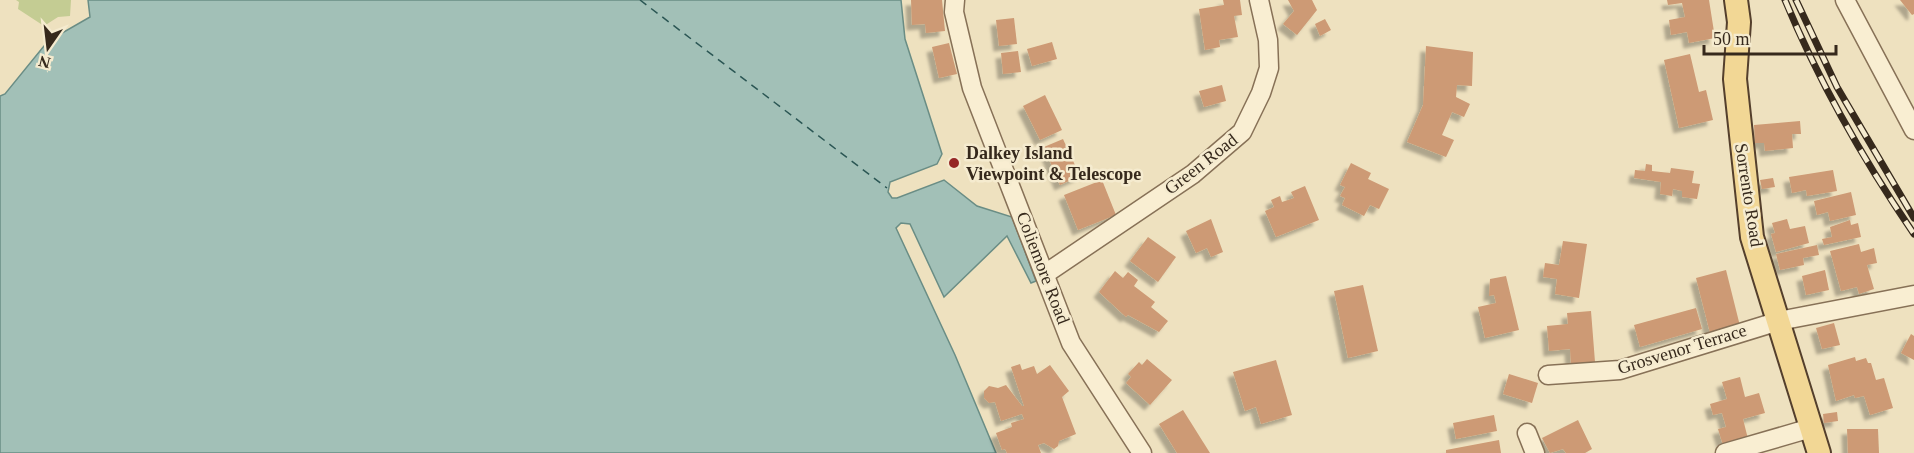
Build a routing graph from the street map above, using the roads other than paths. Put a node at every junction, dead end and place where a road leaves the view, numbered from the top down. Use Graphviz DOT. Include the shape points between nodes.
graph roads {
  1 [pos="955,0"];
  2 [pos="1258,0"];
  3 [pos="1736,0"];
  4 [pos="1845,0"];
  5 [pos="1914,130"];
  6 [pos="1045,274"];
  7 [pos="1914,295"];
  8 [pos="1779,321"];
  9 [pos="1548,375"];
  10 [pos="1811,428"];
  11 [pos="1527,433"];
  12 [pos="1142,453"];
  13 [pos="1535,453"];
  14 [pos="1725,453"];
  15 [pos="1819,453"];
  1 -- 6 [label="street, Coliemore Road" via="954,12 972,88"];
  2 -- 6 [label="street, Green Road" via="1268,40 1269,68 1242,132 1193,174"];
  3 -- 8 [label="main road, Sorrento Road" via="1739,22 1734,79 1752,237"];
  4 -- 5 [label="street"];
  6 -- 12 [label="street, Coliemore Road" via="1071,343"];
  7 -- 8 [label="street, Grosvenor Terrace"];
  8 -- 9 [label="street, Grosvenor Terrace" via="1620,370"];
  8 -- 10 [label="main road, Sorrento Road"];
  10 -- 14 [label="street"];
  10 -- 15 [label="main road, Sorrento Road"];
  11 -- 13 [label="street"];
}
